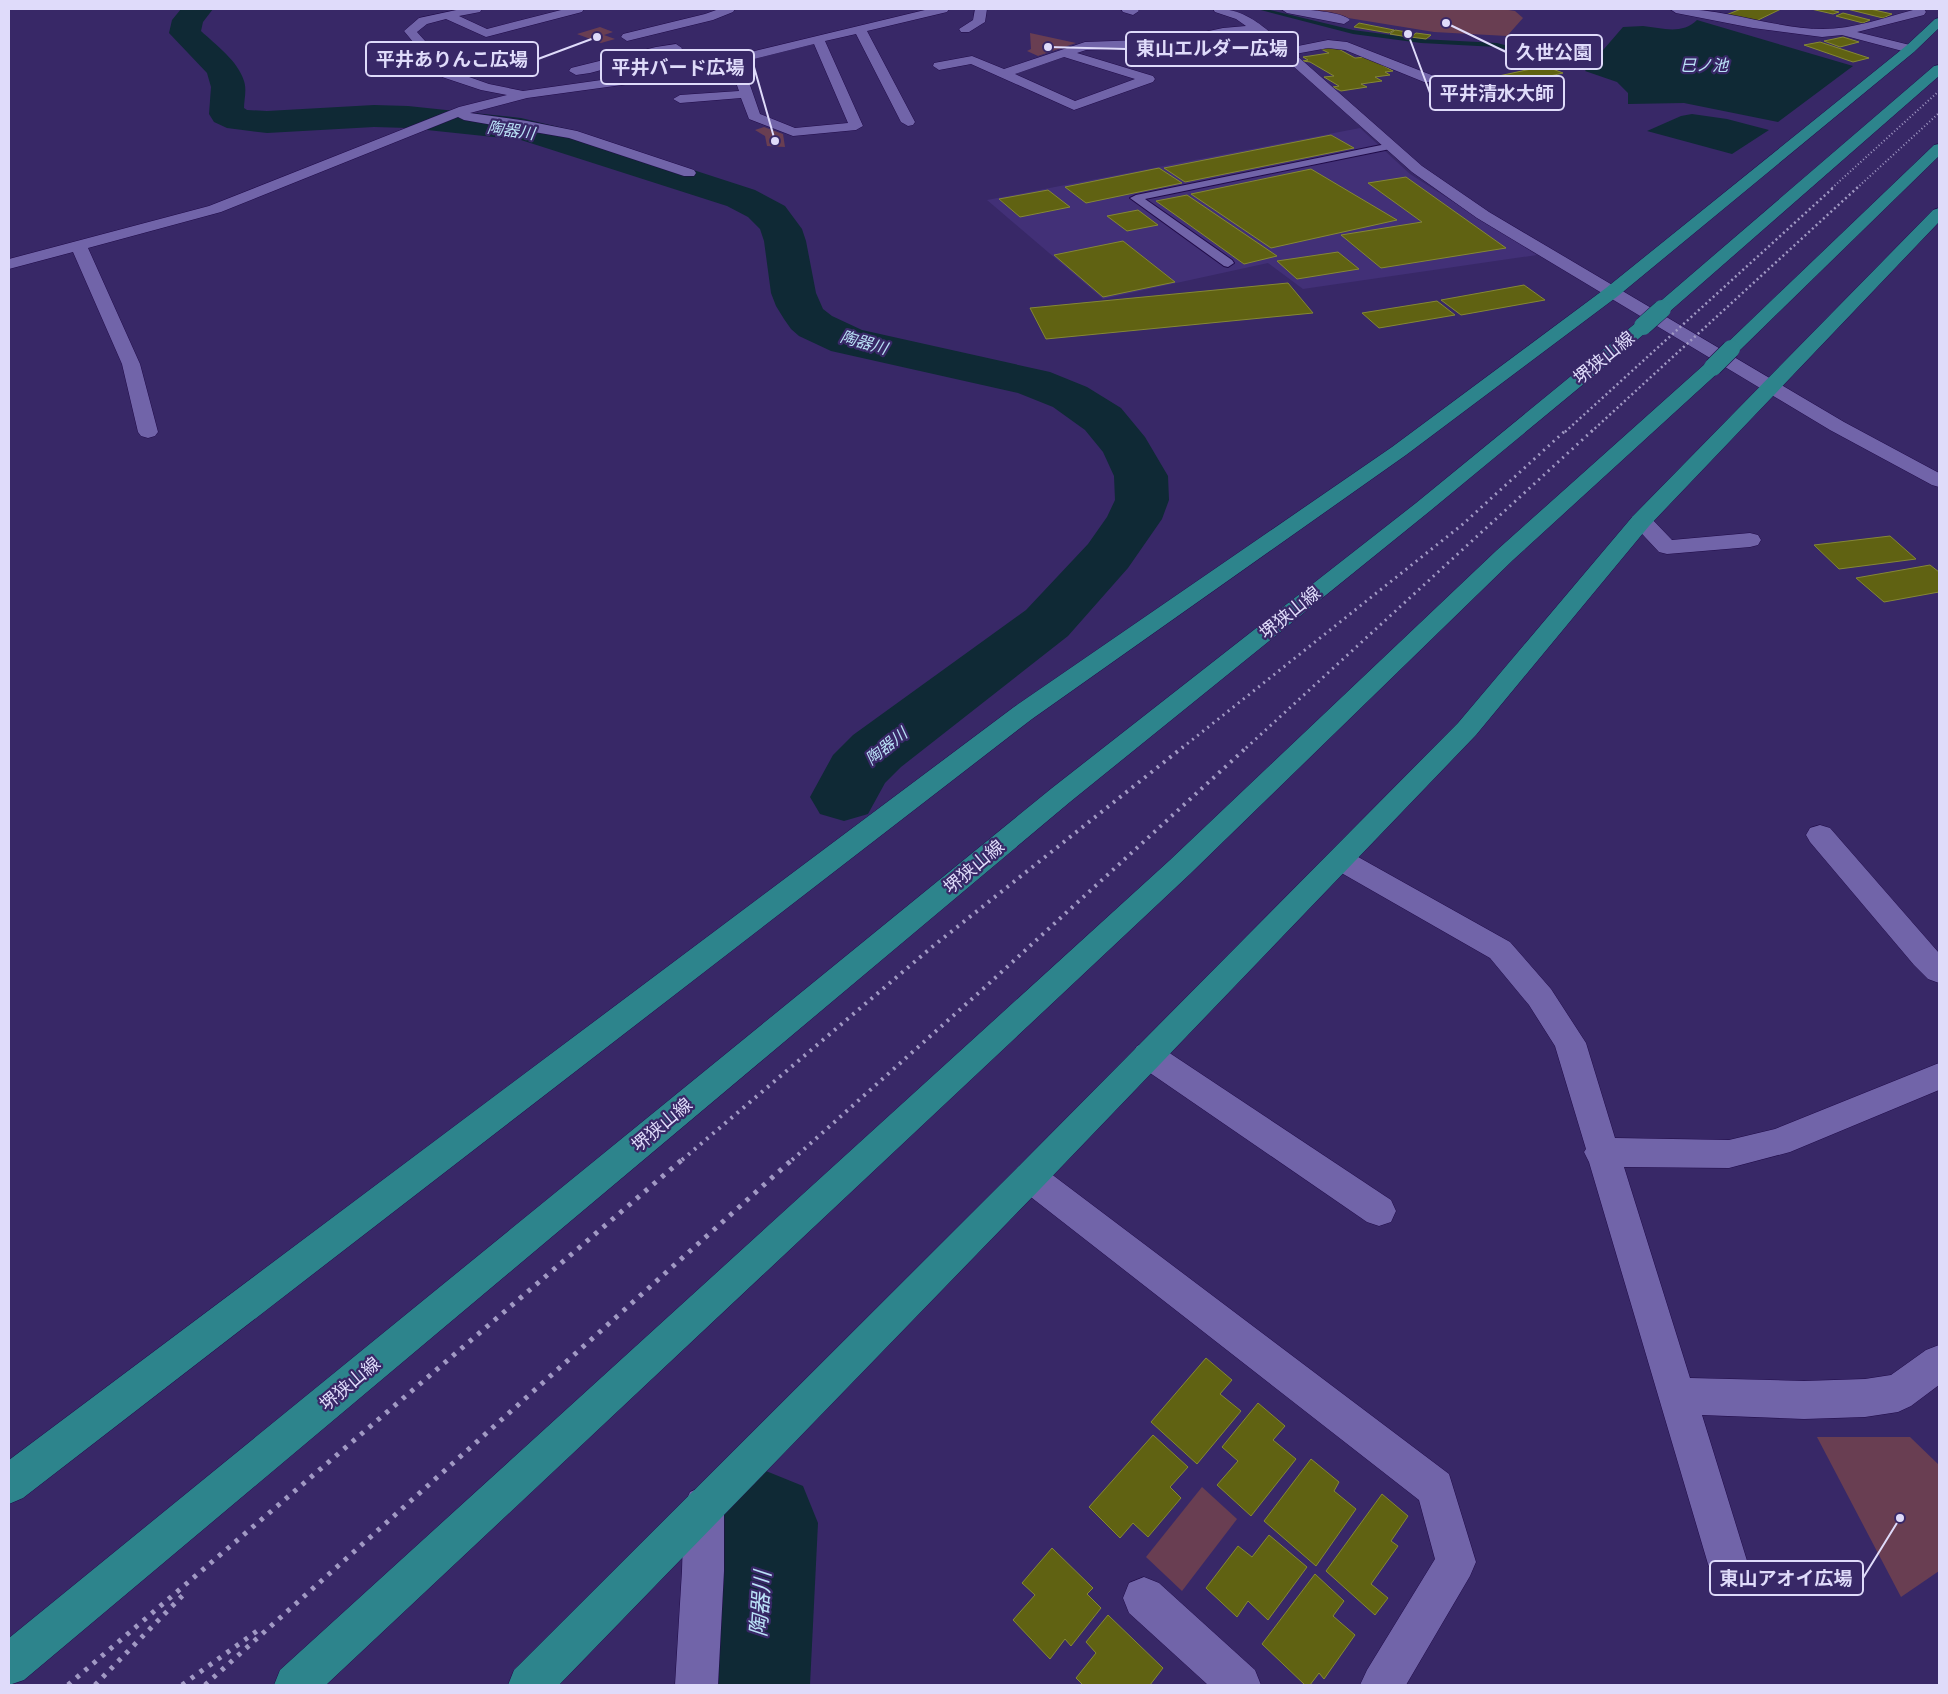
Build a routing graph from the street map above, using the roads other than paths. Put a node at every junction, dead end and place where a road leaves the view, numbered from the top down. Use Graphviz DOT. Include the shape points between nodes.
graph roads {
  1 [pos="476,9"];
  2 [pos="578,9"];
  3 [pos="706,9"];
  4 [pos="944,9"];
  5 [pos="981,9"];
  6 [pos="1219,9"];
  7 [pos="1287,9"];
  8 [pos="1676,9"];
  9 [pos="1918,9"];
  10 [pos="724,11"];
  11 [pos="446,15"];
  12 [pos="1344,20"];
  13 [pos="1939,22"];
  14 [pos="885,23"];
  15 [pos="1258,28"];
  16 [pos="860,29"];
  17 [pos="965,29"];
  18 [pos="905,31"];
  19 [pos="1841,31"];
  20 [pos="627,37"];
  21 [pos="818,40"];
  22 [pos="676,48"];
  23 [pos="1910,49"];
  24 [pos="1285,52"];
  25 [pos="1064,53"];
  26 [pos="735,60"];
  27 [pos="1939,64"];
  28 [pos="939,66"];
  29 [pos="564,72"];
  30 [pos="1934,73"];
  31 [pos="1003,74"];
  32 [pos="1161,74"];
  33 [pos="1148,79"];
  34 [pos="1429,79"];
  35 [pos="527,80"];
  36 [pos="521,93"];
  37 [pos="746,94"];
  38 [pos="680,99"];
  39 [pos="450,116"];
  40 [pos="908,122"];
  41 [pos="1391,146"];
  42 [pos="1939,148"];
  43 [pos="689,173"];
  44 [pos="1939,213"];
  45 [pos="78,245"];
  46 [pos="1228,262"];
  47 [pos="9,264"];
  48 [pos="1612,292"];
  49 [pos="1771,385"];
  50 [pos="148,432"];
  51 [pos="1939,481"];
  52 [pos="1641,521"];
  53 [pos="1750,540"];
  54 [pos="1820,835"];
  55 [pos="1341,860"];
  56 [pos="1939,971"];
  57 [pos="1148,1055"];
  58 [pos="1939,1076"];
  59 [pos="1601,1152"];
  60 [pos="1030,1177"];
  61 [pos="1380,1211"];
  62 [pos="1939,1363"];
  63 [pos="1678,1396"];
  64 [pos="9,1484"];
  65 [pos="704,1506"];
  66 [pos="1728,1564"];
  67 [pos="1144,1598"];
  68 [pos="9,1665"];
  69 [pos="295,1685"];
  70 [pos="529,1685"];
  71 [pos="696,1685"];
  72 [pos="1240,1685"];
  73 [pos="1382,1685"];
  1 -- 11 [label="street"];
  2 -- 11 [label="street" via="486,33"];
  3 -- 10 [label="street"];
  4 -- 14 [label="street"];
  5 -- 17 [label="street" via="979,22"];
  6 -- 15 [label="street" via="1240,16"];
  7 -- 12 [label="street"];
  8 -- 19 [label="street" via="1788,29"];
  9 -- 19 [label="street" via="1920,12"];
  10 -- 20 [label="street"];
  11 -- 36 [label="street" via="423,21 410,31 447,74 486,87"];
  13 -- 23 [label="main road"];
  14 -- 16 [label="street"];
  14 -- 18 [label="street"];
  15 -- 24 [label="street"];
  15 -- 25 [label="street" via="1171,43 1085,46"];
  16 -- 21 [label="street"];
  16 -- 40 [label="street"];
  19 -- 23 [label="street"];
  21 -- 26 [label="street"];
  21 -- 37 [label="street" via="856,126 793,132 754,116"];
  22 -- 29 [label="street" via="590,69"];
  23 -- 48 [label="main road"];
  24 -- 34 [label="street" via="1328,44 1347,46"];
  24 -- 41 [label="street"];
  25 -- 31 [label="street"];
  25 -- 33 [label="street"];
  26 -- 36 [label="street" via="680,73"];
  26 -- 37 [label="street"];
  27 -- 30 [label="main road, 堺狭山線"];
  28 -- 31 [label="street" via="972,60"];
  30 -- 68 [label="main road, 堺狭山線, bridge" via="1643,326 1423,507 1061,795"];
  31 -- 33 [label="street" via="1074,106"];
  32 -- 33 [label="street"];
  35 -- 36 [label="street"];
  36 -- 39 [label="street"];
  37 -- 38 [label="street"];
  39 -- 43 [label="street" via="508,122 572,134"];
  39 -- 45 [label="street" via="214,209"];
  41 -- 46 [label="lane" via="1136,198"];
  41 -- 48 [label="street" via="1417,170 1483,215"];
  42 -- 69 [label="main road, bridge" via="1713,367 1505,555 1180,867"];
  44 -- 49 [label="main road"];
  45 -- 47 [label="street"];
  45 -- 50 [label="street" via="131,364"];
  48 -- 49 [label="street"];
  48 -- 64 [label="main road" via="1399,451 1023,714"];
  49 -- 51 [label="street" via="1837,426"];
  49 -- 52 [label="main road"];
  52 -- 53 [label="street" via="1667,547"];
  52 -- 55 [label="main road" via="1468,729"];
  54 -- 56 [label="street"];
  55 -- 57 [label="main road"];
  55 -- 59 [label="street" via="1500,950 1540,996 1570,1043"];
  57 -- 60 [label="main road"];
  57 -- 61 [label="street"];
  58 -- 59 [label="street" via="1778,1142 1729,1154"];
  59 -- 63 [label="street"];
  60 -- 65 [label="main road"];
  60 -- 73 [label="street" via="1435,1488 1456,1562"];
  62 -- 63 [label="street" via="1898,1393 1865,1398 1804,1400"];
  63 -- 66 [label="street"];
  65 -- 70 [label="main road"];
  65 -- 71 [label="street"];
  67 -- 72 [label="street"];
}
